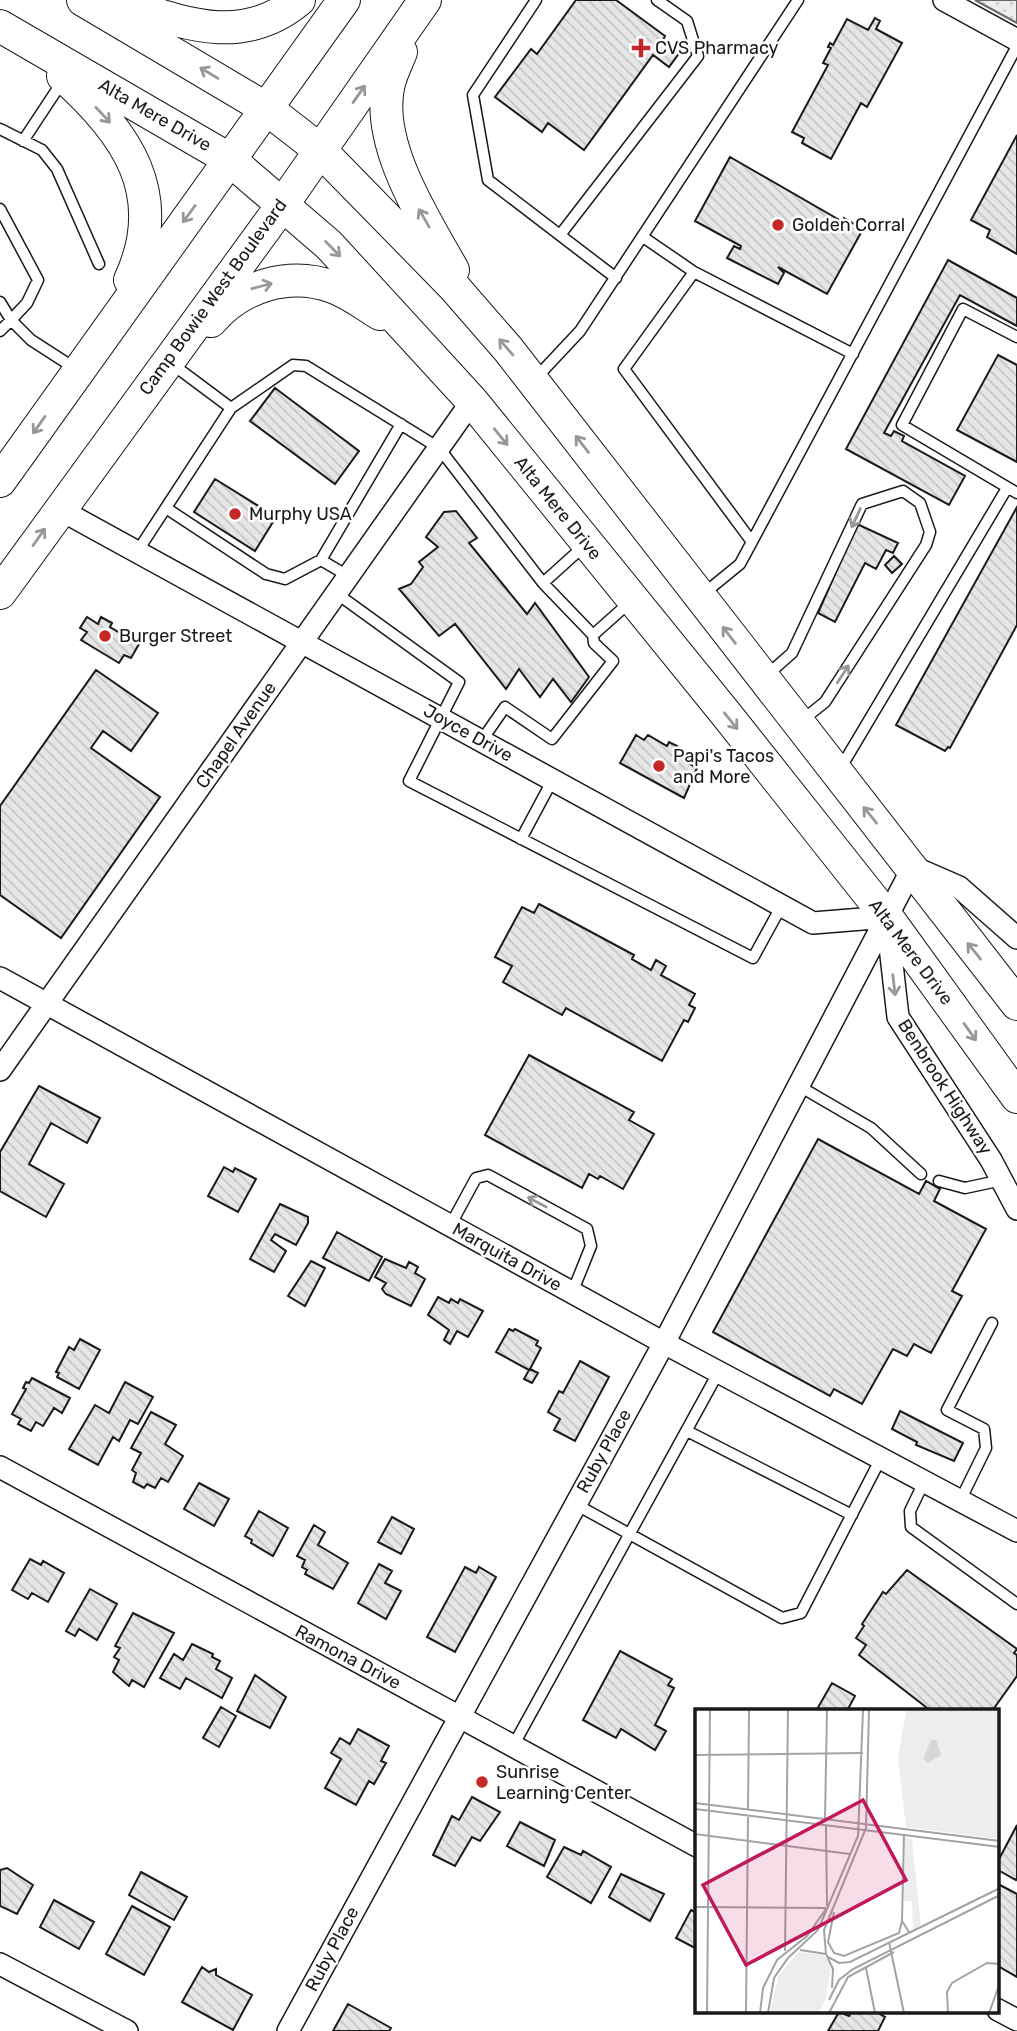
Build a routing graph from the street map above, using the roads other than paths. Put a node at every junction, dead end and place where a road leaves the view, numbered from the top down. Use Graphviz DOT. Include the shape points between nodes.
graph roads {
  1 [pos="83,0"];
  2 [pos="112,0"];
  3 [pos="299,0"];
  4 [pos="344,0"];
  5 [pos="425,0"];
  6 [pos="536,0"];
  7 [pos="657,0"];
  8 [pos="944,0"];
  9 [pos="793,2"];
  10 [pos="8,31"];
  11 [pos="1017,40"];
  12 [pos="1017,47"];
  13 [pos="65,78"];
  14 [pos="267,109"];
  15 [pos="0,129"];
  16 [pos="23,141"];
  17 [pos="320,150"];
  18 [pos="229,159"];
  19 [pos="282,204"];
  20 [pos="0,209"];
  21 [pos="560,235"];
  22 [pos="643,237"];
  23 [pos="99,264"];
  24 [pos="694,272"];
  25 [pos="616,278"];
  26 [pos="0,302"];
  27 [pos="11,320"];
  28 [pos="482,320"];
  29 [pos="0,331"];
  30 [pos="413,334"];
  31 [pos="1017,337"];
  32 [pos="853,354"];
  33 [pos="171,363"];
  34 [pos="78,370"];
  35 [pos="533,381"];
  36 [pos="472,401"];
  37 [pos="231,408"];
  38 [pos="401,424"];
  39 [pos="439,448"];
  40 [pos="0,481"];
  41 [pos="1012,490"];
  42 [pos="166,508"];
  43 [pos="59,509"];
  44 [pos="752,542"];
  45 [pos="587,544"];
  46 [pos="137,552"];
  47 [pos="321,561"];
  48 [pos="544,583"];
  49 [pos="342,584"];
  50 [pos="0,593"];
  51 [pos="700,597"];
  52 [pos="632,600"];
  53 [pos="593,635"];
  54 [pos="302,641"];
  55 [pos="762,678"];
  56 [pos="440,718"];
  57 [pos="797,724"];
  58 [pos="482,740"];
  59 [pos="837,775"];
  60 [pos="552,781"];
  61 [pos="522,839"];
  62 [pos="913,867"];
  63 [pos="782,905"];
  64 [pos="887,918"];
  65 [pos="1017,938"];
  66 [pos="0,978"];
  67 [pos="46,1004"];
  68 [pos="1017,1004"];
  69 [pos="0,1070"];
  70 [pos="799,1086"];
  71 [pos="1017,1097"];
  72 [pos="921,1174"];
  73 [pos="1002,1180"];
  74 [pos="939,1181"];
  75 [pos="1017,1209"];
  76 [pos="450,1226"];
  77 [pos="572,1293"];
  78 [pos="992,1322"];
  79 [pos="664,1343"];
  80 [pos="718,1373"];
  81 [pos="687,1431"];
  82 [pos="880,1461"];
  83 [pos="0,1468"];
  84 [pos="922,1484"];
  85 [pos="959,1503"];
  86 [pos="575,1504"];
  87 [pos="852,1515"];
  88 [pos="1017,1531"];
  89 [pos="630,1535"];
  90 [pos="1017,1604"];
  91 [pos="457,1716"];
  92 [pos="513,1746"];
  93 [pos="695,1845"];
  94 [pos="0,1964"];
  95 [pos="1000,2011"];
  96 [pos="1017,2020"];
  97 [pos="127,2031"];
  98 [pos="288,2031"];
  14 -- 1 [label="main road, one-way"];
  2 -- 3 [label="main road" via="201,27 231,28 256,24"];
  4 -- 14 [label="main road"];
  17 -- 5 [label="main road, Camp Bowie West Boulevard, one-way"];
  28 -- 5 [label="main road, one-way" via="412,197 387,120 389,84"];
  6 -- 21 [label="lane" via="473,95 488,180"];
  7 -- 21 [label="lane" via="687,21 698,56"];
  8 -- 11 [label="street"];
  9 -- 22 [label="lane"];
  10 -- 13 [label="main road"];
  10 -- 18 [label="main road, Alta Mere Drive"];
  12 -- 32 [label="lane"];
  13 -- 16 [label="lane"];
  13 -- 34 [label="main road, one-way" via="111,122 130,152 145,199 143,242 131,277"];
  14 -- 17 [label="main road"];
  14 -- 18 [label="main road"];
  15 -- 16 [label="lane"];
  16 -- 23 [label="lane" via="42,150 57,169"];
  17 -- 19 [label="main road, Camp Bowie West Boulevard"];
  17 -- 28 [label="main road"];
  18 -- 19 [label="main road, Alta Mere Drive"];
  18 -- 34 [label="main road, one-way"];
  19 -- 30 [label="main road, Alta Mere Drive, one-way" via="330,245"];
  19 -- 33 [label="main road, Camp Bowie West Boulevard"];
  20 -- 27 [label="lane" via="38,280 27,303"];
  21 -- 25 [label="lane"];
  22 -- 24 [label="lane"];
  22 -- 25 [label="lane"];
  24 -- 32 [label="lane"];
  24 -- 44 [label="lane" via="624,369"];
  25 -- 35 [label="lane" via="580,331"];
  26 -- 27 [label="lane"];
  27 -- 29 [label="lane"];
  27 -- 34 [label="lane" via="31,340"];
  35 -- 28 [label="main road, one-way"];
  33 -- 30 [label="main road, one-way" via="223,308 248,290 295,280 332,287"];
  30 -- 36 [label="main road, Alta Mere Drive"];
  31 -- 41 [label="lane" via="963,309 902,425"];
  32 -- 44 [label="lane"];
  33 -- 37 [label="lane"];
  33 -- 43 [label="main road"];
  34 -- 40 [label="main road, one-way"];
  51 -- 35 [label="main road, one-way"];
  36 -- 39 [label="street, Chapel Avenue"];
  36 -- 45 [label="main road, Alta Mere Drive, one-way"];
  37 -- 38 [label="lane" via="293,365 306,366"];
  37 -- 42 [label="lane"];
  38 -- 39 [label="lane"];
  38 -- 47 [label="lane"];
  39 -- 48 [label="lane"];
  39 -- 49 [label="street, Chapel Avenue"];
  41 -- 59 [label="lane"];
  42 -- 46 [label="lane"];
  42 -- 47 [label="lane" via="266,574 285,579"];
  43 -- 46 [label="street, Joyce Drive"];
  50 -- 43 [label="main road, one-way"];
  44 -- 51 [label="lane" via="740,564"];
  45 -- 48 [label="lane"];
  45 -- 52 [label="main road, Alta Mere Drive"];
  46 -- 54 [label="street, Joyce Drive"];
  47 -- 49 [label="lane"];
  48 -- 53 [label="lane"];
  49 -- 54 [label="street, Chapel Avenue"];
  49 -- 56 [label="lane" via="459,682"];
  55 -- 51 [label="main road, one-way"];
  52 -- 53 [label="lane"];
  52 -- 64 [label="main road, Alta Mere Drive, one-way"];
  53 -- 58 [label="lane" via="594,643 613,661 552,739 505,707"];
  54 -- 56 [label="street, Joyce Drive"];
  54 -- 67 [label="street, Chapel Avenue"];
  55 -- 57 [label="main road"];
  57 -- 55 [label="lane, one-way" via="825,702 926,545 930,533 920,503 903,491 862,504 792,653"];
  56 -- 58 [label="street, Joyce Drive"];
  56 -- 61 [label="lane" via="410,781"];
  57 -- 59 [label="main road"];
  58 -- 60 [label="street, Joyce Drive"];
  62 -- 59 [label="main road, one-way"];
  60 -- 61 [label="lane"];
  60 -- 63 [label="street, Joyce Drive"];
  61 -- 63 [label="lane" via="753,958"];
  62 -- 64 [label="street, Ruby Place"];
  62 -- 65 [label="street" via="959,887"];
  68 -- 62 [label="main road, one-way"];
  63 -- 64 [label="street, Joyce Drive" via="813,922"];
  64 -- 70 [label="street, Ruby Place"];
  64 -- 71 [label="main road, Alta Mere Drive, one-way"];
  64 -- 73 [label="street, Benbrook Highway, one-way" via="898,1017"];
  66 -- 67 [label="street, Marquita Drive"];
  67 -- 69 [label="street, Chapel Avenue"];
  67 -- 76 [label="street, Marquita Drive"];
  70 -- 72 [label="lane" via="871,1128"];
  70 -- 79 [label="street, Ruby Place"];
  73 -- 74 [label="lane" via="965,1188"];
  73 -- 75 [label="street, Benbrook Highway"];
  76 -- 77 [label="street, Marquita Drive"];
  77 -- 76 [label="lane, one-way" via="591,1245 587,1229 488,1175 476,1178"];
  77 -- 79 [label="street, Marquita Drive"];
  78 -- 85 [label="lane" via="947,1410 984,1429 986,1448"];
  79 -- 80 [label="street, Marquita Drive"];
  79 -- 86 [label="street, Ruby Place"];
  80 -- 81 [label="lane"];
  80 -- 82 [label="street, Marquita Drive"];
  81 -- 87 [label="lane"];
  81 -- 89 [label="lane"];
  82 -- 84 [label="street, Marquita Drive"];
  82 -- 87 [label="lane"];
  83 -- 91 [label="street, Ramona Drive"];
  84 -- 85 [label="street, Marquita Drive"];
  84 -- 90 [label="lane" via="910,1511 911,1527"];
  85 -- 88 [label="street, Marquita Drive"];
  86 -- 89 [label="lane"];
  86 -- 91 [label="street, Ruby Place"];
  87 -- 89 [label="lane" via="802,1613 782,1618"];
  89 -- 92 [label="lane"];
  91 -- 92 [label="street, Ramona Drive"];
  91 -- 98 [label="street, Ruby Place"];
  92 -- 93 [label="street, Ramona Drive"];
  94 -- 97 [label="street"];
  95 -- 96 [label="street"];
}
